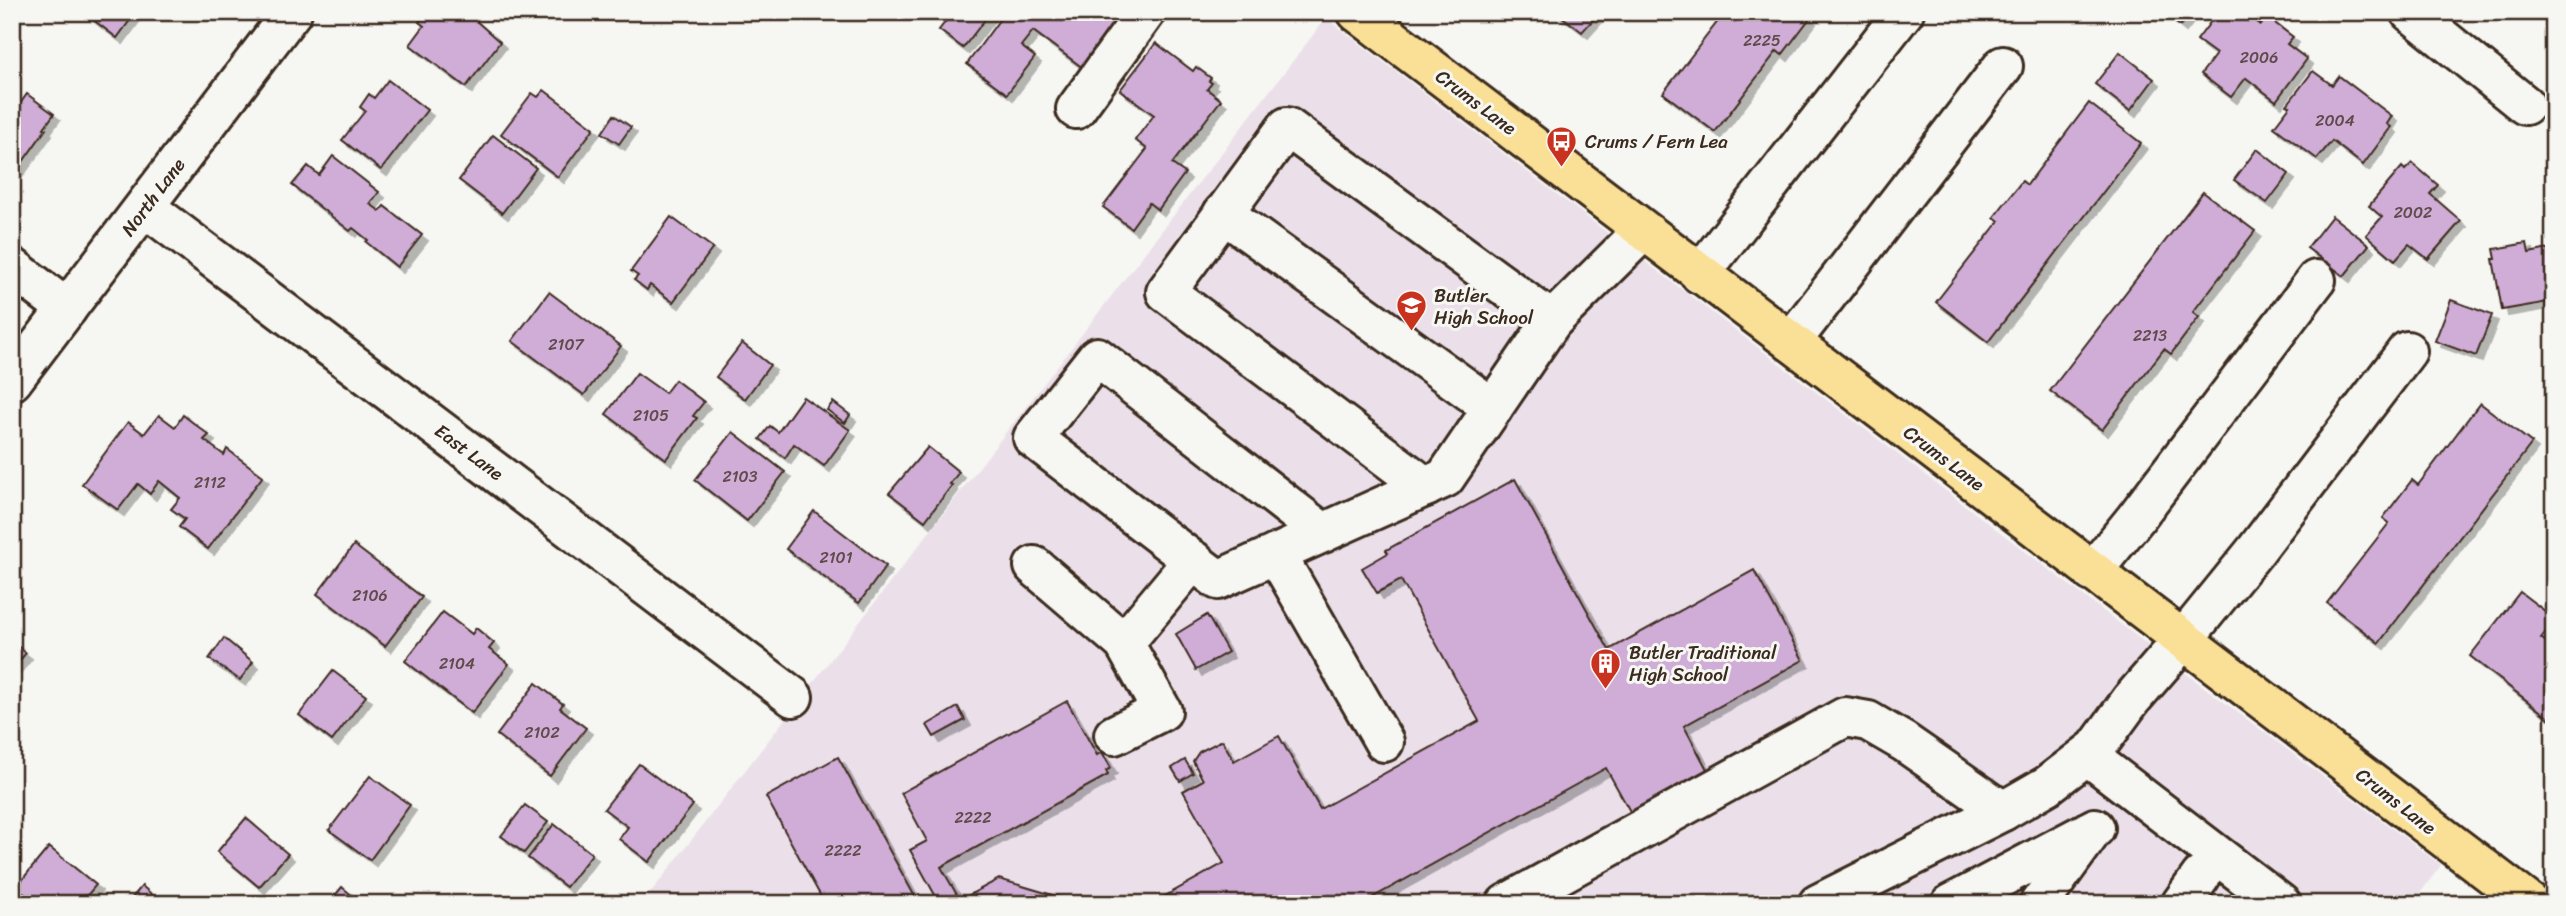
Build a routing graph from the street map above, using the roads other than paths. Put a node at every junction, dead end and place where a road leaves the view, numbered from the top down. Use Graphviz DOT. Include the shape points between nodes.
graph roads {
  1 [pos="292,12"];
  2 [pos="1146,12"];
  3 [pos="1904,12"];
  4 [pos="2410,12"];
  5 [pos="1375,18"];
  6 [pos="2003,66"];
  7 [pos="2525,105"];
  8 [pos="1076,109"];
  9 [pos="145,207"];
  10 [pos="1223,213"];
  11 [pos="1643,231"];
  12 [pos="12,267"];
  13 [pos="1700,274"];
  14 [pos="2316,280"];
  15 [pos="67,309"];
  16 [pos="1552,321"];
  17 [pos="1791,342"];
  18 [pos="2407,351"];
  19 [pos="12,381"];
  20 [pos="1493,408"];
  21 [pos="1426,487"];
  22 [pos="1323,533"];
  23 [pos="1276,554"];
  24 [pos="1193,560"];
  25 [pos="1034,566"];
  26 [pos="2092,572"];
  27 [pos="2183,640"];
  28 [pos="1124,643"];
  29 [pos="793,697"];
  30 [pos="1114,735"];
  31 [pos="1384,742"];
  32 [pos="2088,756"];
  33 [pos="2003,811"];
  34 [pos="1506,904"];
  35 [pos="1818,904"];
  36 [pos="1951,904"];
  37 [pos="2039,904"];
  38 [pos="2281,904"];
  39 [pos="2531,904"];
  1 -- 9 [label="street, North Lane"];
  2 -- 8 [label="street"];
  3 -- 13 [label="street"];
  4 -- 7 [label="street"];
  5 -- 11 [label="main road, Crums Lane"];
  6 -- 17 [label="street"];
  9 -- 15 [label="street, North Lane"];
  9 -- 29 [label="street, East Lane"];
  10 -- 16 [label="street" via="1287,127"];
  10 -- 20 [label="street"];
  10 -- 21 [label="street" via="1166,292"];
  11 -- 13 [label="main road, Crums Lane"];
  11 -- 16 [label="street"];
  12 -- 15 [label="street"];
  13 -- 17 [label="main road, Crums Lane"];
  14 -- 26 [label="street"];
  15 -- 19 [label="street, North Lane"];
  16 -- 20 [label="street"];
  17 -- 26 [label="main road, Crums Lane"];
  18 -- 27 [label="street"];
  20 -- 21 [label="street" via="1445,478"];
  21 -- 22 [label="street"];
  22 -- 23 [label="street"];
  22 -- 24 [label="street" via="1097,357 1033,438"];
  23 -- 24 [label="street" via="1219,580"];
  23 -- 31 [label="street"];
  24 -- 28 [label="street"];
  25 -- 28 [label="street"];
  26 -- 27 [label="main road, Crums Lane"];
  27 -- 32 [label="street"];
  27 -- 39 [label="main road, Crums Lane"];
  28 -- 30 [label="street" via="1163,711"];
  32 -- 33 [label="street"];
  32 -- 38 [label="street"];
  33 -- 34 [label="street" via="1904,742 1868,721 1845,717"];
  33 -- 35 [label="street"];
  36 -- 37 [label="street" via="2095,828"];
}
